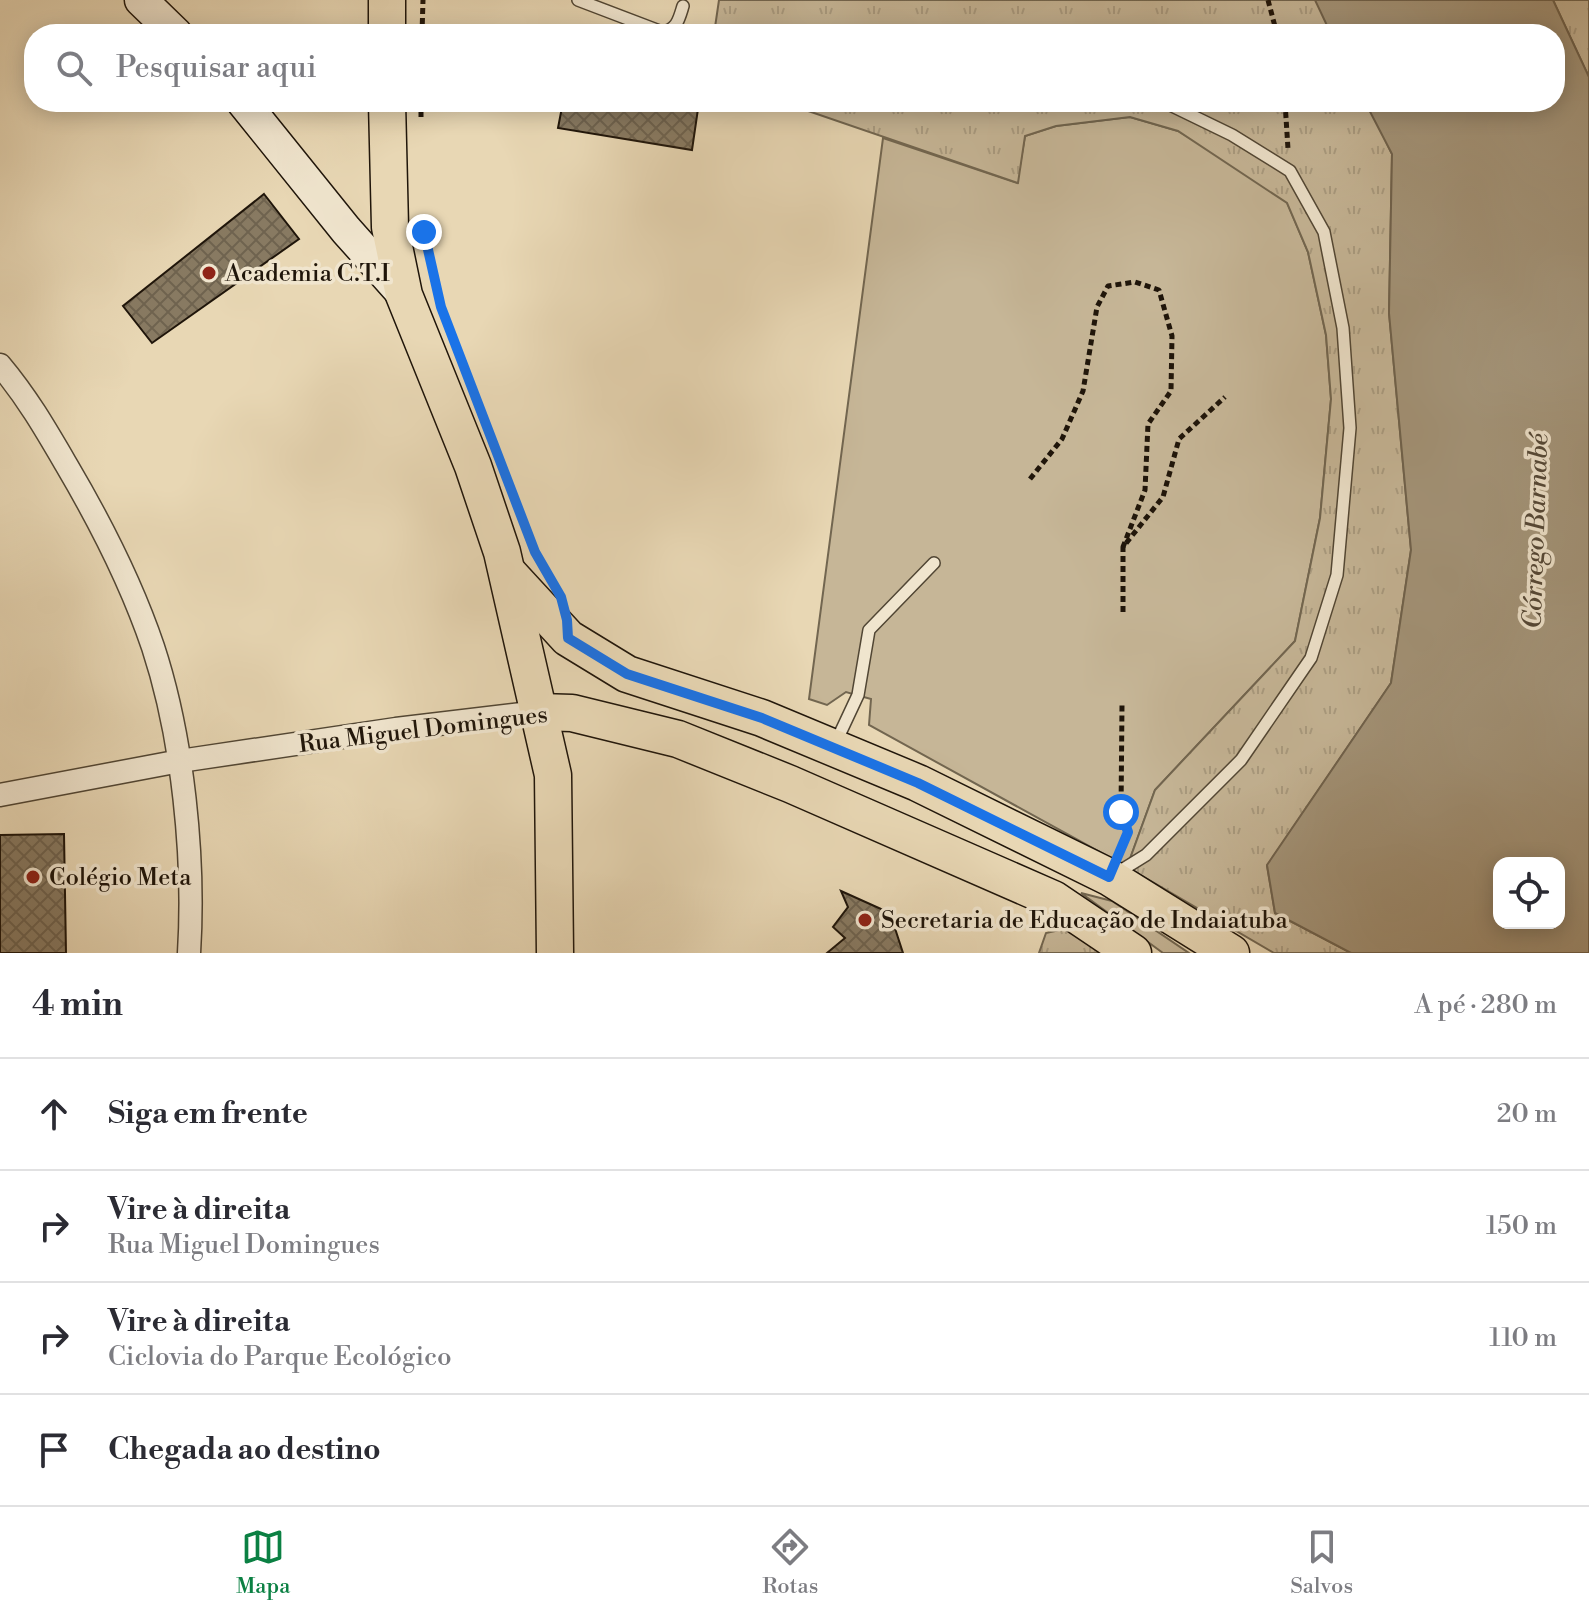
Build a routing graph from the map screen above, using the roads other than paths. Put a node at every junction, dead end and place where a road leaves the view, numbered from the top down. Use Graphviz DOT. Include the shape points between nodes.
graph roads {
  1 [pos="141,0"];
  2 [pos="387,0"];
  3 [pos="578,0"];
  4 [pos="683,6"];
  5 [pos="166,24"];
  6 [pos="387,24"];
  7 [pos="641,24"];
  8 [pos="677,24"];
  9 [pos="251,112"];
  10 [pos="387,112"];
  11 [pos="1185,112"];
  12 [pos="404,295"];
  13 [pos="0,365"];
  14 [pos="934,563"];
  15 [pos="508,574"];
  16 [pos="539,712"];
  17 [pos="833,748"];
  18 [pos="180,761"];
  19 [pos="0,795"];
  20 [pos="1109,877"];
  21 [pos="189,953"];
  22 [pos="555,953"];
  23 [pos="1133,953"];
  24 [pos="1231,953"];
  1 -- 5 [label="street"];
  2 -- 6 [label="main road"];
  3 -- 7 [label="lane"];
  4 -- 8 [label="lane"];
  9 -- 12 [label="street"];
  10 -- 12 [label="main road" via="390,227"];
  11 -- 20 [label="lane" via="1290,171 1324,232 1343,328 1350,428 1337,575 1311,658 1241,760 1146,855"];
  12 -- 15 [label="main road" via="473,466"];
  13 -- 18 [label="street" via="27,397 101,523 153,647"];
  14 -- 17 [label="lane" via="869,630 858,695"];
  15 -- 16 [label="main road"];
  15 -- 17 [label="main road" via="568,638 597,658 627,674 762,718"];
  16 -- 18 [label="street, Rua Miguel Domingues"];
  16 -- 22 [label="main road" via="553,775"];
  16 -- 23 [label="main road, Rua Miguel Domingues" via="614,721 678,739 762,773 1053,899"];
  17 -- 20 [label="main road" via="933,790"];
  18 -- 19 [label="street, Rua Miguel Domingues"];
  18 -- 21 [label="street" via="192,911"];
  20 -- 24 [label="main road"];
}
